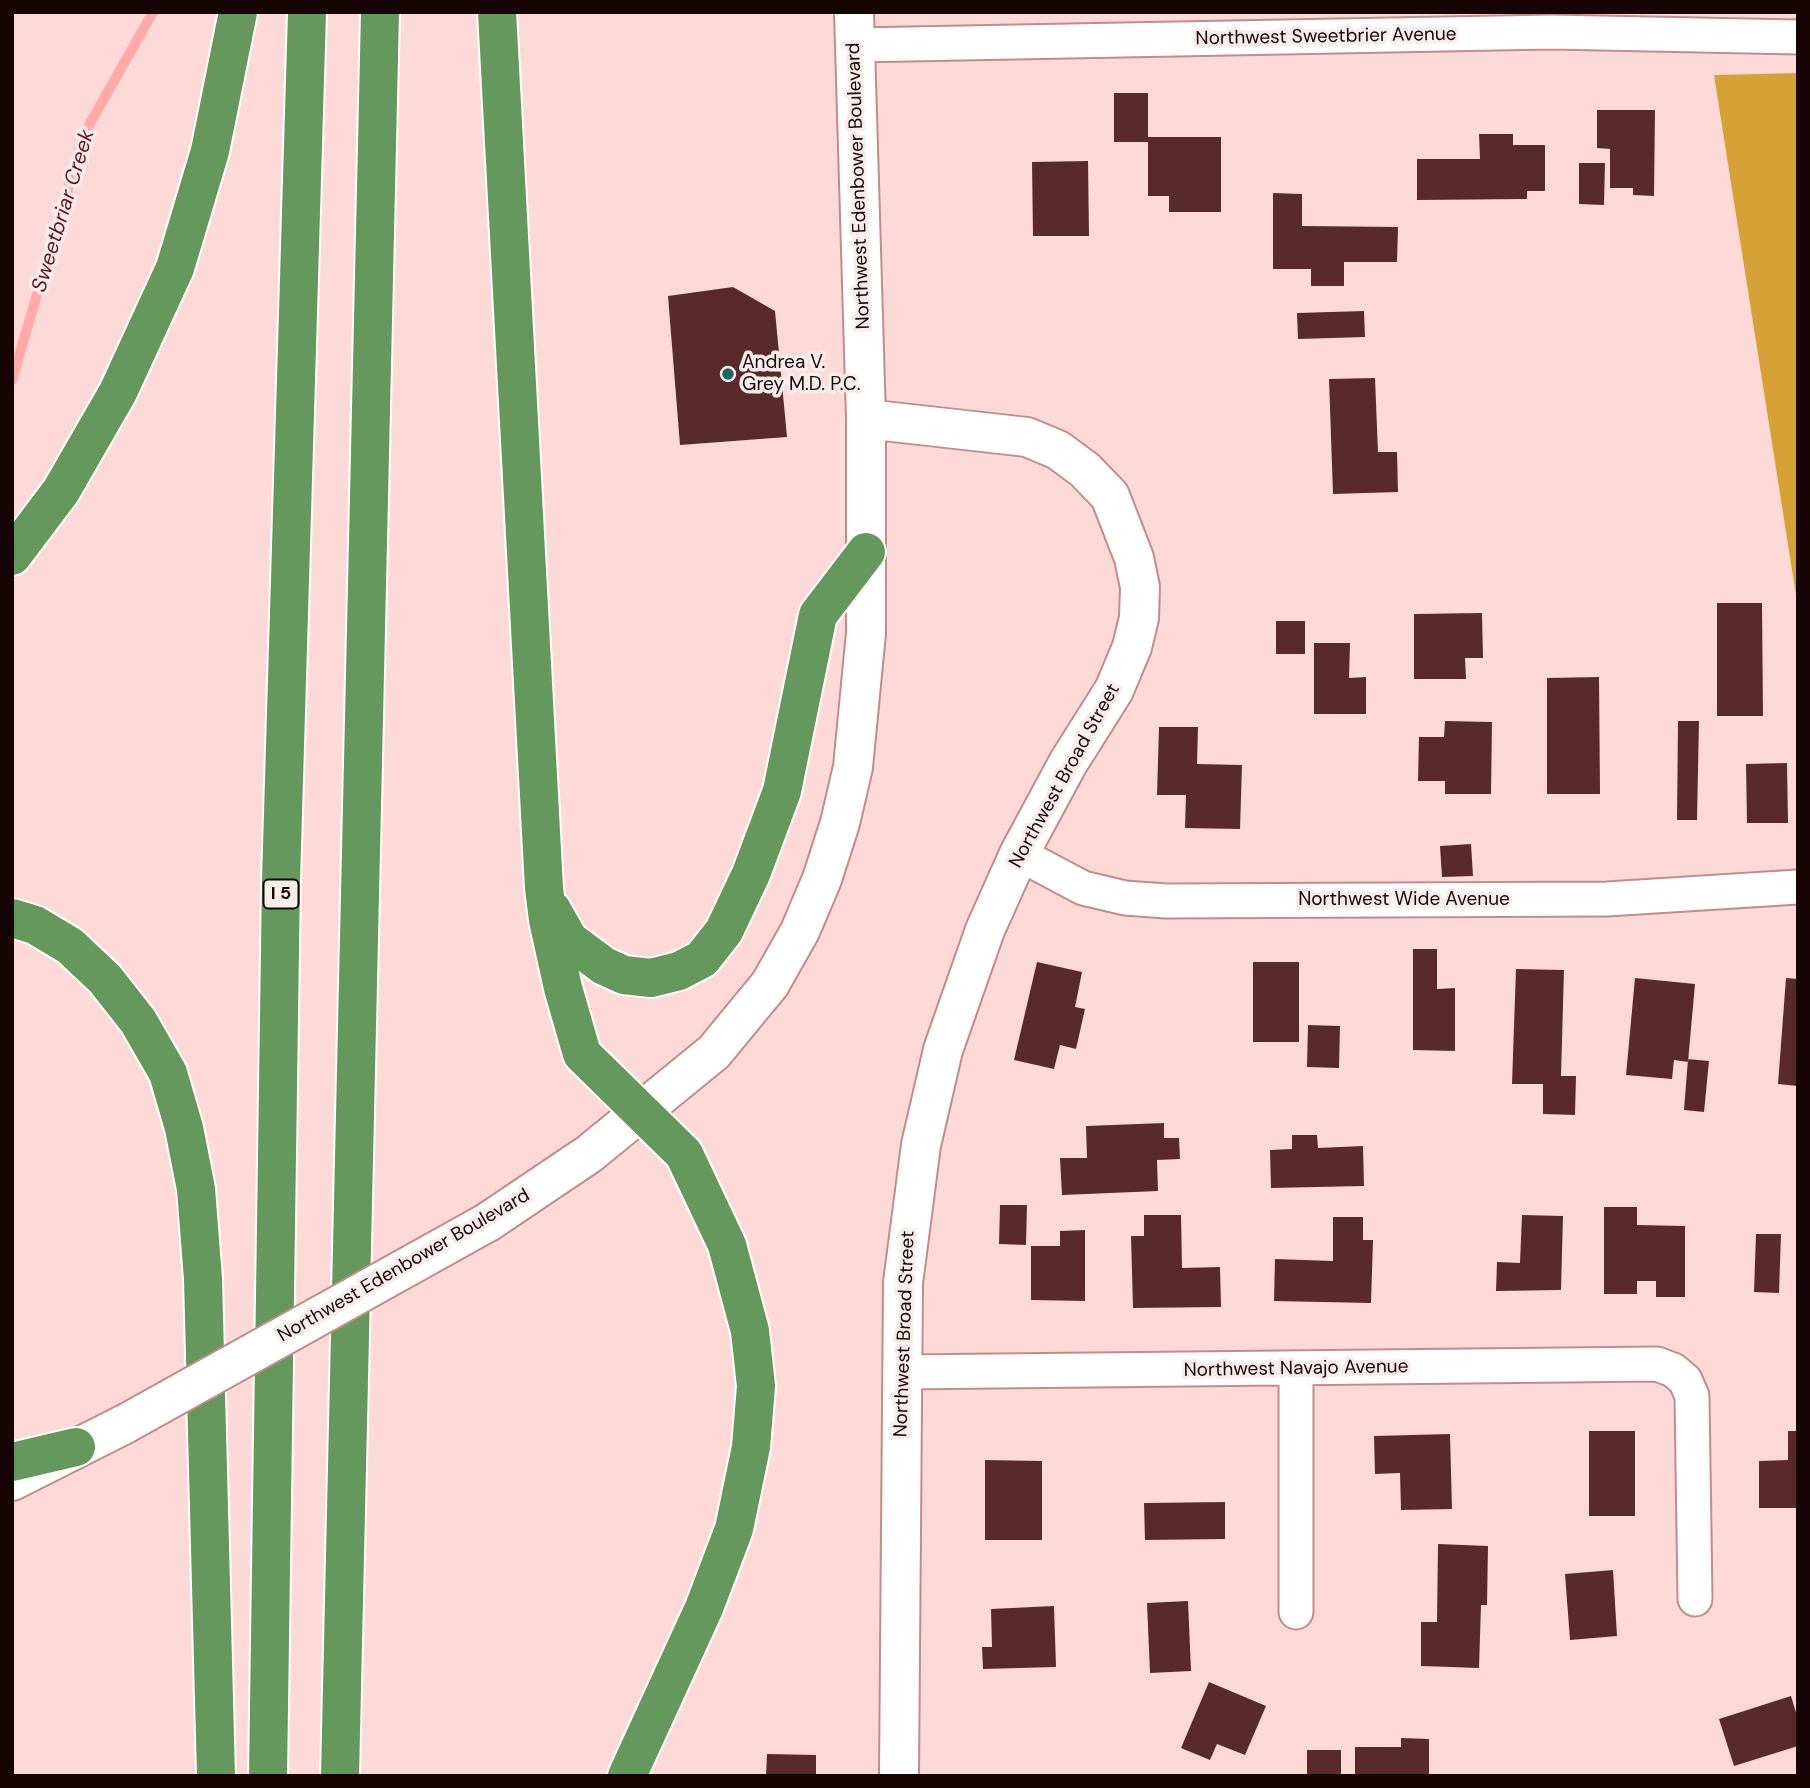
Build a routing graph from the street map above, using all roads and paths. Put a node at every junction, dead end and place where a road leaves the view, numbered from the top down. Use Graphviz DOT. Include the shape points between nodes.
graph roads {
  1 [pos="238,12"];
  2 [pos="307,12"];
  3 [pos="380,12"];
  4 [pos="497,12"];
  5 [pos="854,29"];
  6 [pos="1798,37"];
  7 [pos="866,419"];
  8 [pos="866,552"];
  9 [pos="12,556"];
  10 [pos="1019,853"];
  11 [pos="1798,887"];
  12 [pos="544,888"];
  13 [pos="12,918"];
  14 [pos="640,1111"];
  15 [pos="1296,1368"];
  16 [pos="904,1373"];
  17 [pos="76,1447"];
  18 [pos="12,1462"];
  19 [pos="12,1481"];
  20 [pos="1695,1599"];
  21 [pos="1296,1612"];
  22 [pos="216,1776"];
  23 [pos="268,1776"];
  24 [pos="340,1776"];
  25 [pos="627,1776"];
  26 [pos="899,1776"];
  1 -- 9 [label="highway" via="210,151 175,268 112,403 61,491"];
  2 -- 23 [label="highway, I 5" via="281,880"];
  3 -- 24 [label="highway"];
  4 -- 12 [label="highway"];
  5 -- 6 [label="street, Northwest Sweetbrier Avenue"];
  5 -- 7 [label="main road, Northwest Edenbower Boulevard"];
  7 -- 8 [label="main road, Northwest Edenbower Boulevard"];
  7 -- 10 [label="main road, Northwest Broad Street" via="1037,441 1085,470 1110,496 1123,525 1140,587 1132,647 1114,690"];
  8 -- 12 [label="highway" via="818,615 782,791 724,931 702,959 651,978 624,975 569,940"];
  8 -- 14 [label="main road, Northwest Edenbower Boulevard" via="860,712 848,789 822,879 770,984 714,1052"];
  10 -- 11 [label="street, Northwest Wide Avenue" via="1083,888 1166,901 1607,899"];
  10 -- 16 [label="main road, Northwest Broad Street" via="957,1005 930,1101 906,1238"];
  12 -- 14 [label="highway" via="563,988 582,1054"];
  13 -- 22 [label="highway" via="70,946 105,978 138,1021 168,1073 184,1128 196,1189 202,1279"];
  14 -- 17 [label="main road, Northwest Edenbower Boulevard, bridge" via="589,1154 488,1222"];
  14 -- 25 [label="highway" via="684,1154 727,1245 750,1331 756,1386 751,1447 734,1529 704,1608"];
  15 -- 16 [label="street, Northwest Navajo Avenue"];
  15 -- 20 [label="street, Northwest Navajo Avenue" via="1657,1364 1673,1370 1685,1380 1694,1409"];
  15 -- 21 [label="street"];
  16 -- 26 [label="main road, Northwest Broad Street"];
  17 -- 18 [label="highway"];
  17 -- 19 [label="main road, Northwest Edenbower Boulevard"];
}
